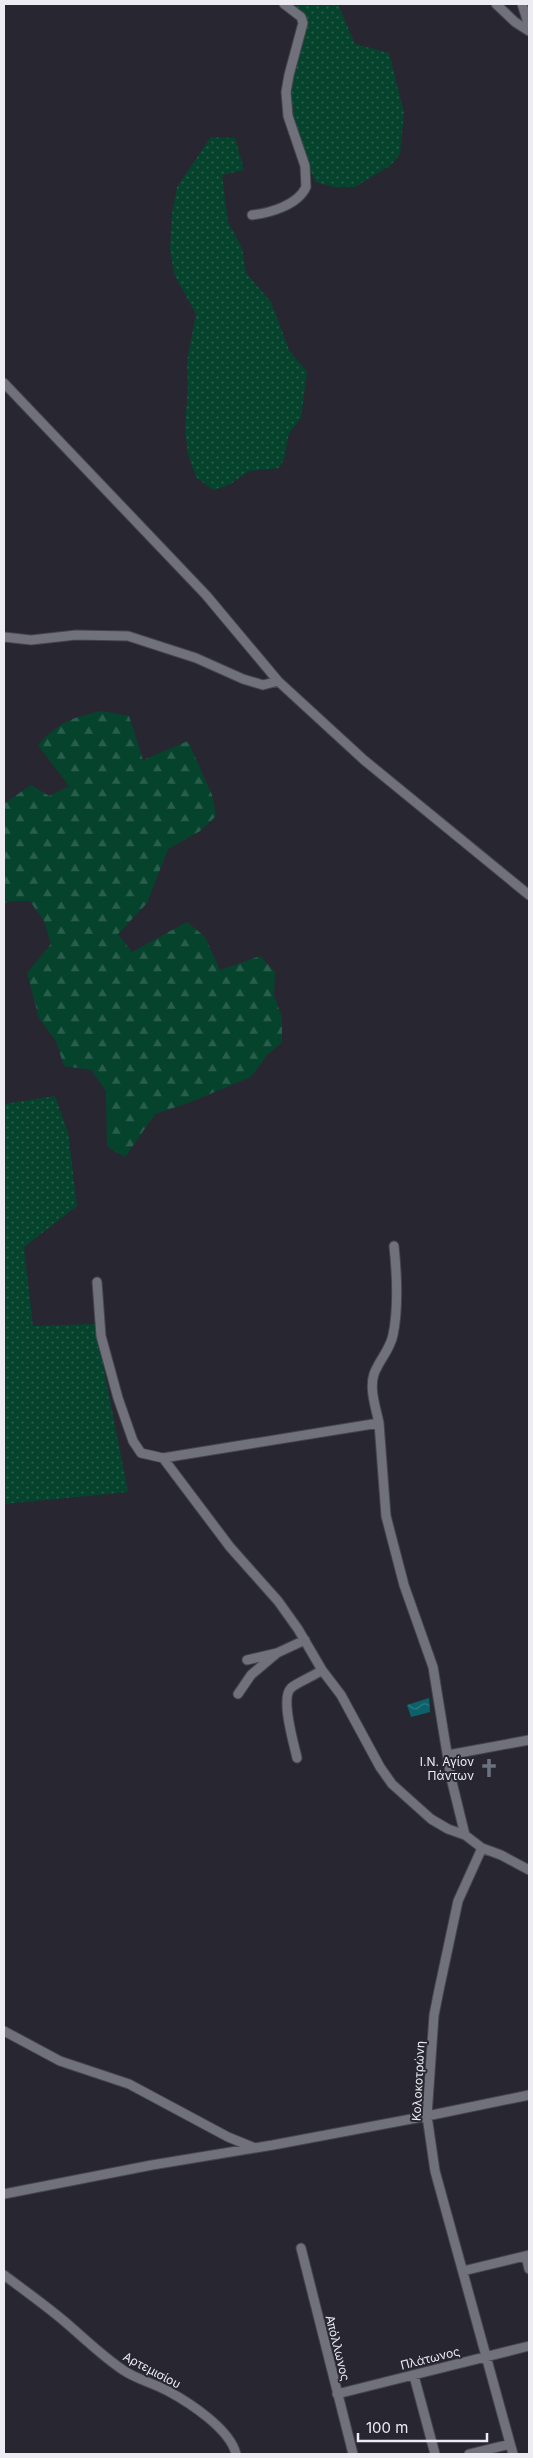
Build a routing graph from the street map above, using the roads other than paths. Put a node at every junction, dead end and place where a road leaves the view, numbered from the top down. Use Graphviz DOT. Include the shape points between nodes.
graph roads {
  1 [pos="284,4"];
  2 [pos="496,4"];
  3 [pos="522,4"];
  4 [pos="529,26"];
  5 [pos="529,31"];
  6 [pos="252,215"];
  7 [pos="4,384"];
  8 [pos="4,637"];
  9 [pos="278,681"];
  10 [pos="529,895"];
  11 [pos="394,1246"];
  12 [pos="97,1282"];
  13 [pos="379,1424"];
  14 [pos="163,1458"];
  15 [pos="305,1640"];
  16 [pos="277,1653"];
  17 [pos="247,1660"];
  18 [pos="322,1670"];
  19 [pos="238,1694"];
  20 [pos="529,1740"];
  21 [pos="448,1755"];
  22 [pos="297,1758"];
  23 [pos="465,1836"];
  24 [pos="482,1848"];
  25 [pos="529,1870"];
  26 [pos="4,2031"];
  27 [pos="529,2095"];
  28 [pos="427,2116"];
  29 [pos="256,2148"];
  30 [pos="4,2194"];
  31 [pos="301,2248"];
  32 [pos="527,2255"];
  33 [pos="529,2269"];
  34 [pos="463,2271"];
  35 [pos="4,2275"];
  36 [pos="529,2346"];
  37 [pos="486,2357"];
  38 [pos="414,2376"];
  39 [pos="337,2394"];
  40 [pos="510,2444"];
  41 [pos="236,2454"];
  42 [pos="353,2454"];
  43 [pos="435,2454"];
  44 [pos="469,2454"];
  45 [pos="513,2454"];
  1 -- 6 [label="street" via="301,17 303,23 286,92 288,116 305,166 306,187 297,198 280,208"];
  2 -- 5 [label="street"];
  3 -- 4 [label="street"];
  7 -- 9 [label="street" via="206,595"];
  8 -- 9 [label="street" via="31,640 76,635 128,636 196,658 243,679 263,685"];
  9 -- 10 [label="street" via="402,792"];
  11 -- 13 [label="street" via="394,1332 374,1374 373,1385"];
  12 -- 14 [label="street" via="101,1336 133,1441 141,1453"];
  13 -- 14 [label="street"];
  13 -- 21 [label="street" via="386,1516 404,1585 433,1667"];
  14 -- 15 [label="street" via="230,1547 278,1601"];
  15 -- 16 [label="street"];
  15 -- 18 [label="street"];
  16 -- 17 [label="street"];
  16 -- 19 [label="street" via="251,1676"];
  18 -- 22 [label="street" via="290,1688 286,1697"];
  18 -- 23 [label="street" via="341,1695 392,1784 431,1819"];
  20 -- 21 [label="street"];
  21 -- 23 [label="street"];
  23 -- 24 [label="street"];
  24 -- 25 [label="street"];
  24 -- 28 [label="street, Κολοκοτρώνη" via="458,1901 439,1990 434,2015"];
  26 -- 29 [label="street" via="60,2061 129,2084 220,2133"];
  27 -- 28 [label="street"];
  28 -- 29 [label="street"];
  28 -- 34 [label="street, Κολοκοτρώνη" via="435,2171"];
  29 -- 30 [label="street" via="152,2164"];
  31 -- 39 [label="street, Απόλλωνος"];
  32 -- 33 [label="street"];
  32 -- 34 [label="street"];
  34 -- 37 [label="street, Κολοκοτρώνη"];
  35 -- 41 [label="street, Αρτεμισίου" via="125,2372 168,2391 197,2410 218,2427 234,2446"];
  36 -- 37 [label="street, Πλάτωνος"];
  37 -- 38 [label="street, Πλάτωνος"];
  37 -- 40 [label="street, Κολοκοτρώνη"];
  38 -- 39 [label="street, Πλάτωνος"];
  38 -- 43 [label="street"];
  39 -- 42 [label="street, Απόλλωνος"];
  40 -- 44 [label="street"];
  40 -- 45 [label="street, Κολοκοτρώνη"];
}
